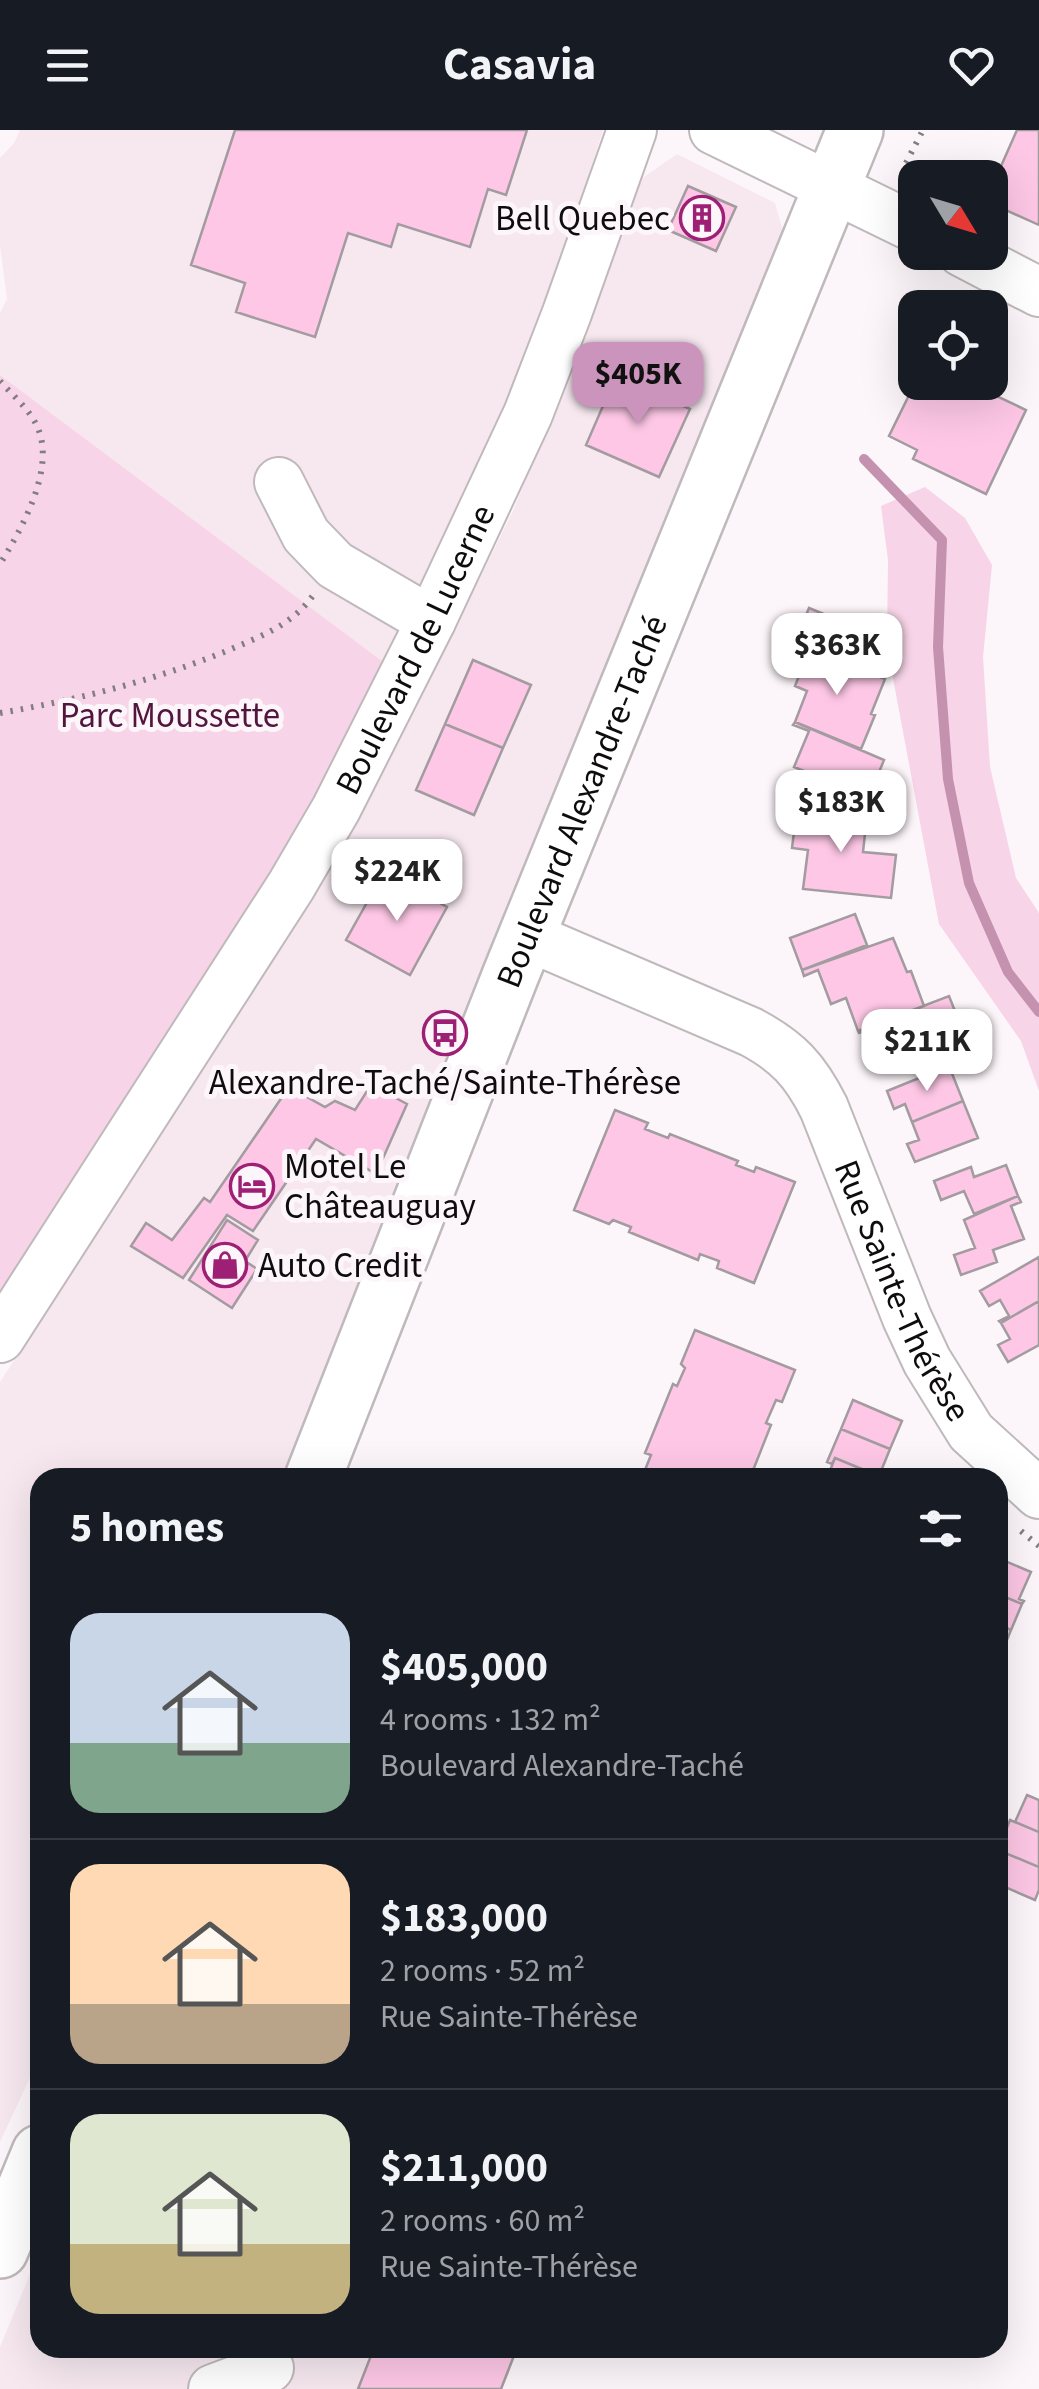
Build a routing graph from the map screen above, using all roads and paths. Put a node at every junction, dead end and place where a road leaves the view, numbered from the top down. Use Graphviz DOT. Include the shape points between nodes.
graph roads {
  1 [pos="632,130"];
  2 [pos="714,130"];
  3 [pos="855,130"];
  4 [pos="923,130"];
  5 [pos="907,160"];
  6 [pos="832,186"];
  7 [pos="898,219"];
  8 [pos="997,270"];
  9 [pos="1039,292"];
  10 [pos="0,381"];
  11 [pos="279,482"];
  12 [pos="0,564"];
  13 [pos="336,565"];
  14 [pos="431,622"];
  15 [pos="2,711"];
  16 [pos="527,936"];
  17 [pos="0,1338"];
  18 [pos="317,1468"];
  19 [pos="1039,1494"];
  20 [pos="30,2177"];
  21 [pos="0,2250"];
  22 [pos="273,2368"];
  23 [pos="213,2389"];
  1 -- 14 [label="street, Boulevard de Lucerne" via="528,414"];
  2 -- 6 [label="street"];
  3 -- 6 [label="main road, Boulevard Alexandre-Taché"];
  4 -- 5 [label="path"];
  6 -- 7 [label="street"];
  6 -- 16 [label="main road, Boulevard Alexandre-Taché"];
  8 -- 9 [label="street"];
  10 -- 12 [label="path" via="32,418 42,452 32,500"];
  11 -- 13 [label="street" via="306,535"];
  13 -- 14 [label="street"];
  13 -- 15 [label="path" via="306,606 272,632 177,671"];
  14 -- 17 [label="street, Boulevard de Lucerne" via="291,886"];
  16 -- 18 [label="main road, Boulevard Alexandre-Taché"];
  16 -- 19 [label="street, Rue Sainte-Thérèse" via="751,1032 797,1064 824,1108 927,1361 972,1432"];
  20 -- 21 [label="main road"];
  22 -- 23 [label="street"];
}
